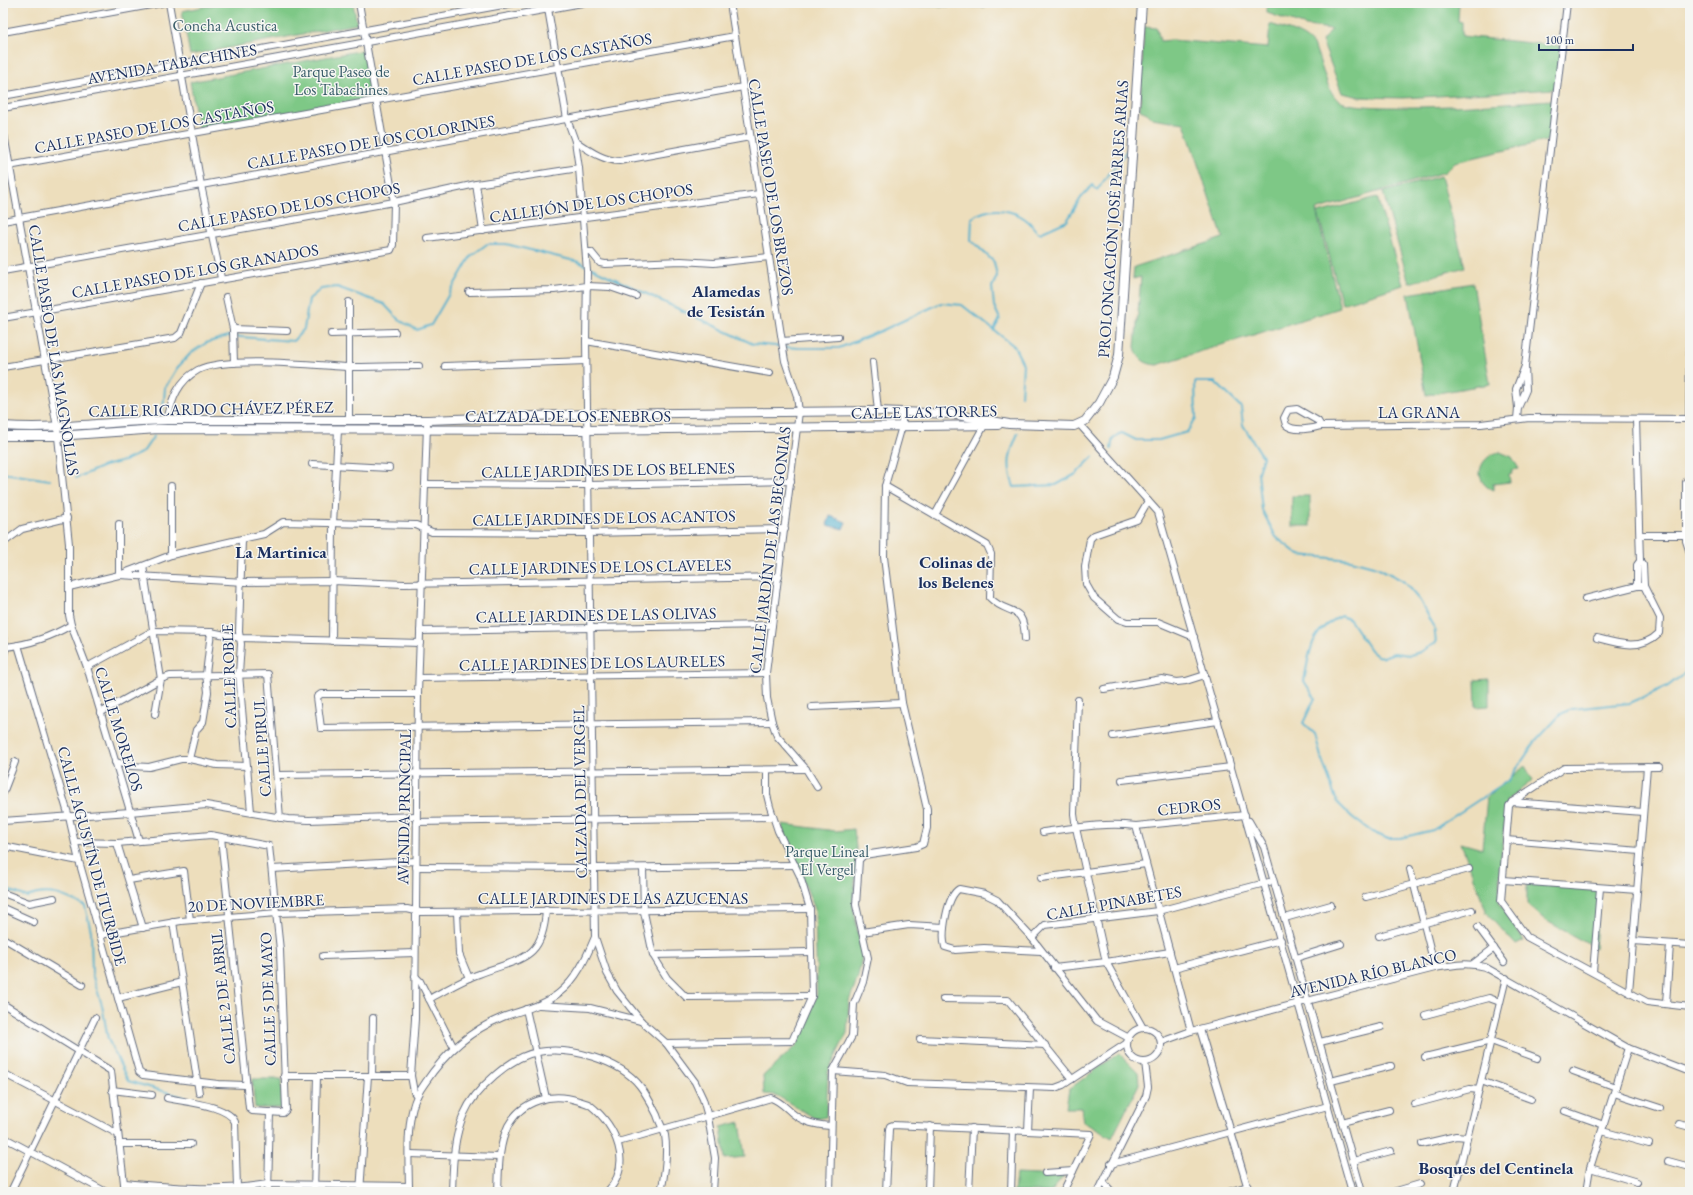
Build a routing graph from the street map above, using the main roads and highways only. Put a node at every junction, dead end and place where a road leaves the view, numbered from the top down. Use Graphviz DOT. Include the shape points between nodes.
graph roads {
  1 [pos="1142,3"];
  2 [pos="799,412"];
  3 [pos="158,420"];
  4 [pos="349,420"];
  5 [pos="985,423"];
  6 [pos="1080,424"];
  7 [pos="3,426"];
  8 [pos="798,428"];
  9 [pos="158,429"];
  10 [pos="338,430"];
  11 [pos="3,436"];
  1 -- 6 [label="main road, PROLONGACIÓN JOSÉ PARRES ARIAS" via="1119,355 1113,377 1106,390 1090,415"];
  2 -- 4 [label="main road, CALZADA DE LOS ENEBROS"];
  2 -- 5 [label="main road, CALLE LAS TORRES" via="951,414"];
  3 -- 4 [label="main road, CALLE RICARDO CHÁVEZ PÉREZ"];
  3 -- 7 [label="main road, CALLE RICARDO CHÁVEZ PÉREZ" via="57,427"];
  3 -- 9 [label="main road"];
  5 -- 6 [label="main road, CALLE LAS TORRES" via="1068,426"];
  5 -- 8 [label="main road, CALLE LAS TORRES"];
  8 -- 10 [label="main road, CALZADA DE LOS ENEBROS"];
  9 -- 10 [label="main road, CALLE RICARDO CHÁVEZ PÉREZ"];
  9 -- 11 [label="main road, CALLE RICARDO CHÁVEZ PÉREZ" via="57,436"];
}
